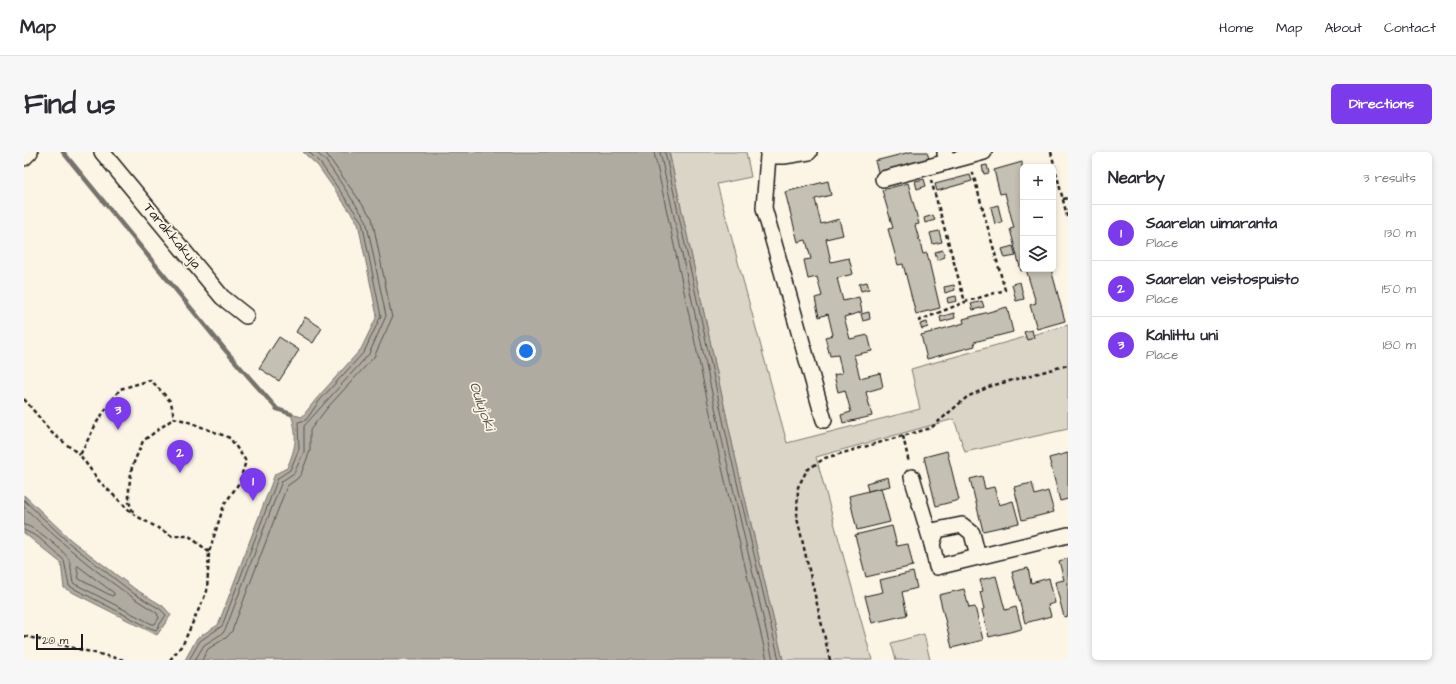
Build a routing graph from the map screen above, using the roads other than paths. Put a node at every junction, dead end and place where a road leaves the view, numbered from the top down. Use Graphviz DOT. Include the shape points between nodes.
graph roads {
  1 [pos="30,152"];
  2 [pos="102,152"];
  3 [pos="809,152"];
  4 [pos="984,152"];
  5 [pos="946,157"];
  6 [pos="24,158"];
  7 [pos="883,179"];
  8 [pos="246,316"];
  9 [pos="824,420"];
  10 [pos="912,477"];
  11 [pos="1068,535"];
  12 [pos="932,544"];
  13 [pos="978,557"];
  1 -- 6 [label="street"];
  2 -- 8 [label="street, Tarakkakuja" via="222,297"];
  3 -- 9 [label="street" via="768,156 764,208"];
  4 -- 5 [label="street"];
  5 -- 7 [label="street" via="927,167"];
  10 -- 12 [label="street"];
  11 -- 13 [label="street"];
  12 -- 13 [label="street" via="937,567"];
  12 -- 13 [label="street" via="937,530 962,525 972,533"];
}
